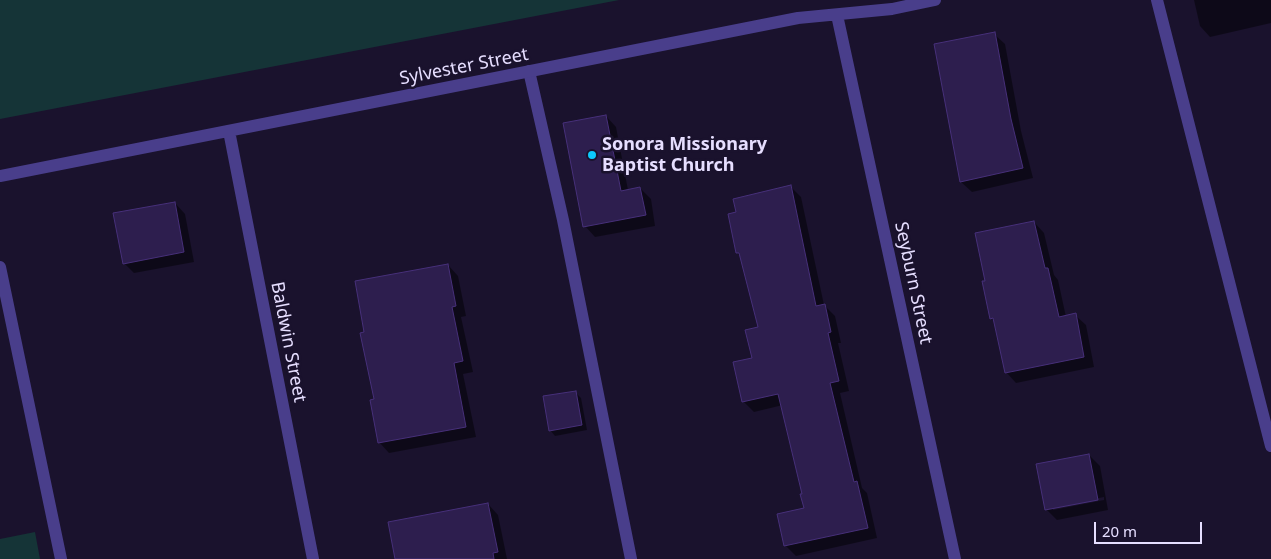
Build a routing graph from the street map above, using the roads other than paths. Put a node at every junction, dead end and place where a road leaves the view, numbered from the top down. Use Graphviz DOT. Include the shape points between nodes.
graph roads {
  1 [pos="935,0"];
  2 [pos="1158,0"];
  3 [pos="837,15"];
  4 [pos="530,71"];
  5 [pos="229,131"];
  6 [pos="0,176"];
  7 [pos="0,267"];
  8 [pos="1271,446"];
  9 [pos="62,559"];
  10 [pos="313,559"];
  11 [pos="631,559"];
  12 [pos="955,559"];
  1 -- 3 [label="street, Sylvester Street"];
  2 -- 8 [label="street"];
  3 -- 4 [label="street, Sylvester Street" via="798,18"];
  3 -- 12 [label="street, Seyburn Street"];
  4 -- 5 [label="street, Sylvester Street"];
  4 -- 11 [label="street"];
  5 -- 6 [label="street, Sylvester Street"];
  5 -- 10 [label="street, Baldwin Street"];
  7 -- 9 [label="street"];
}
